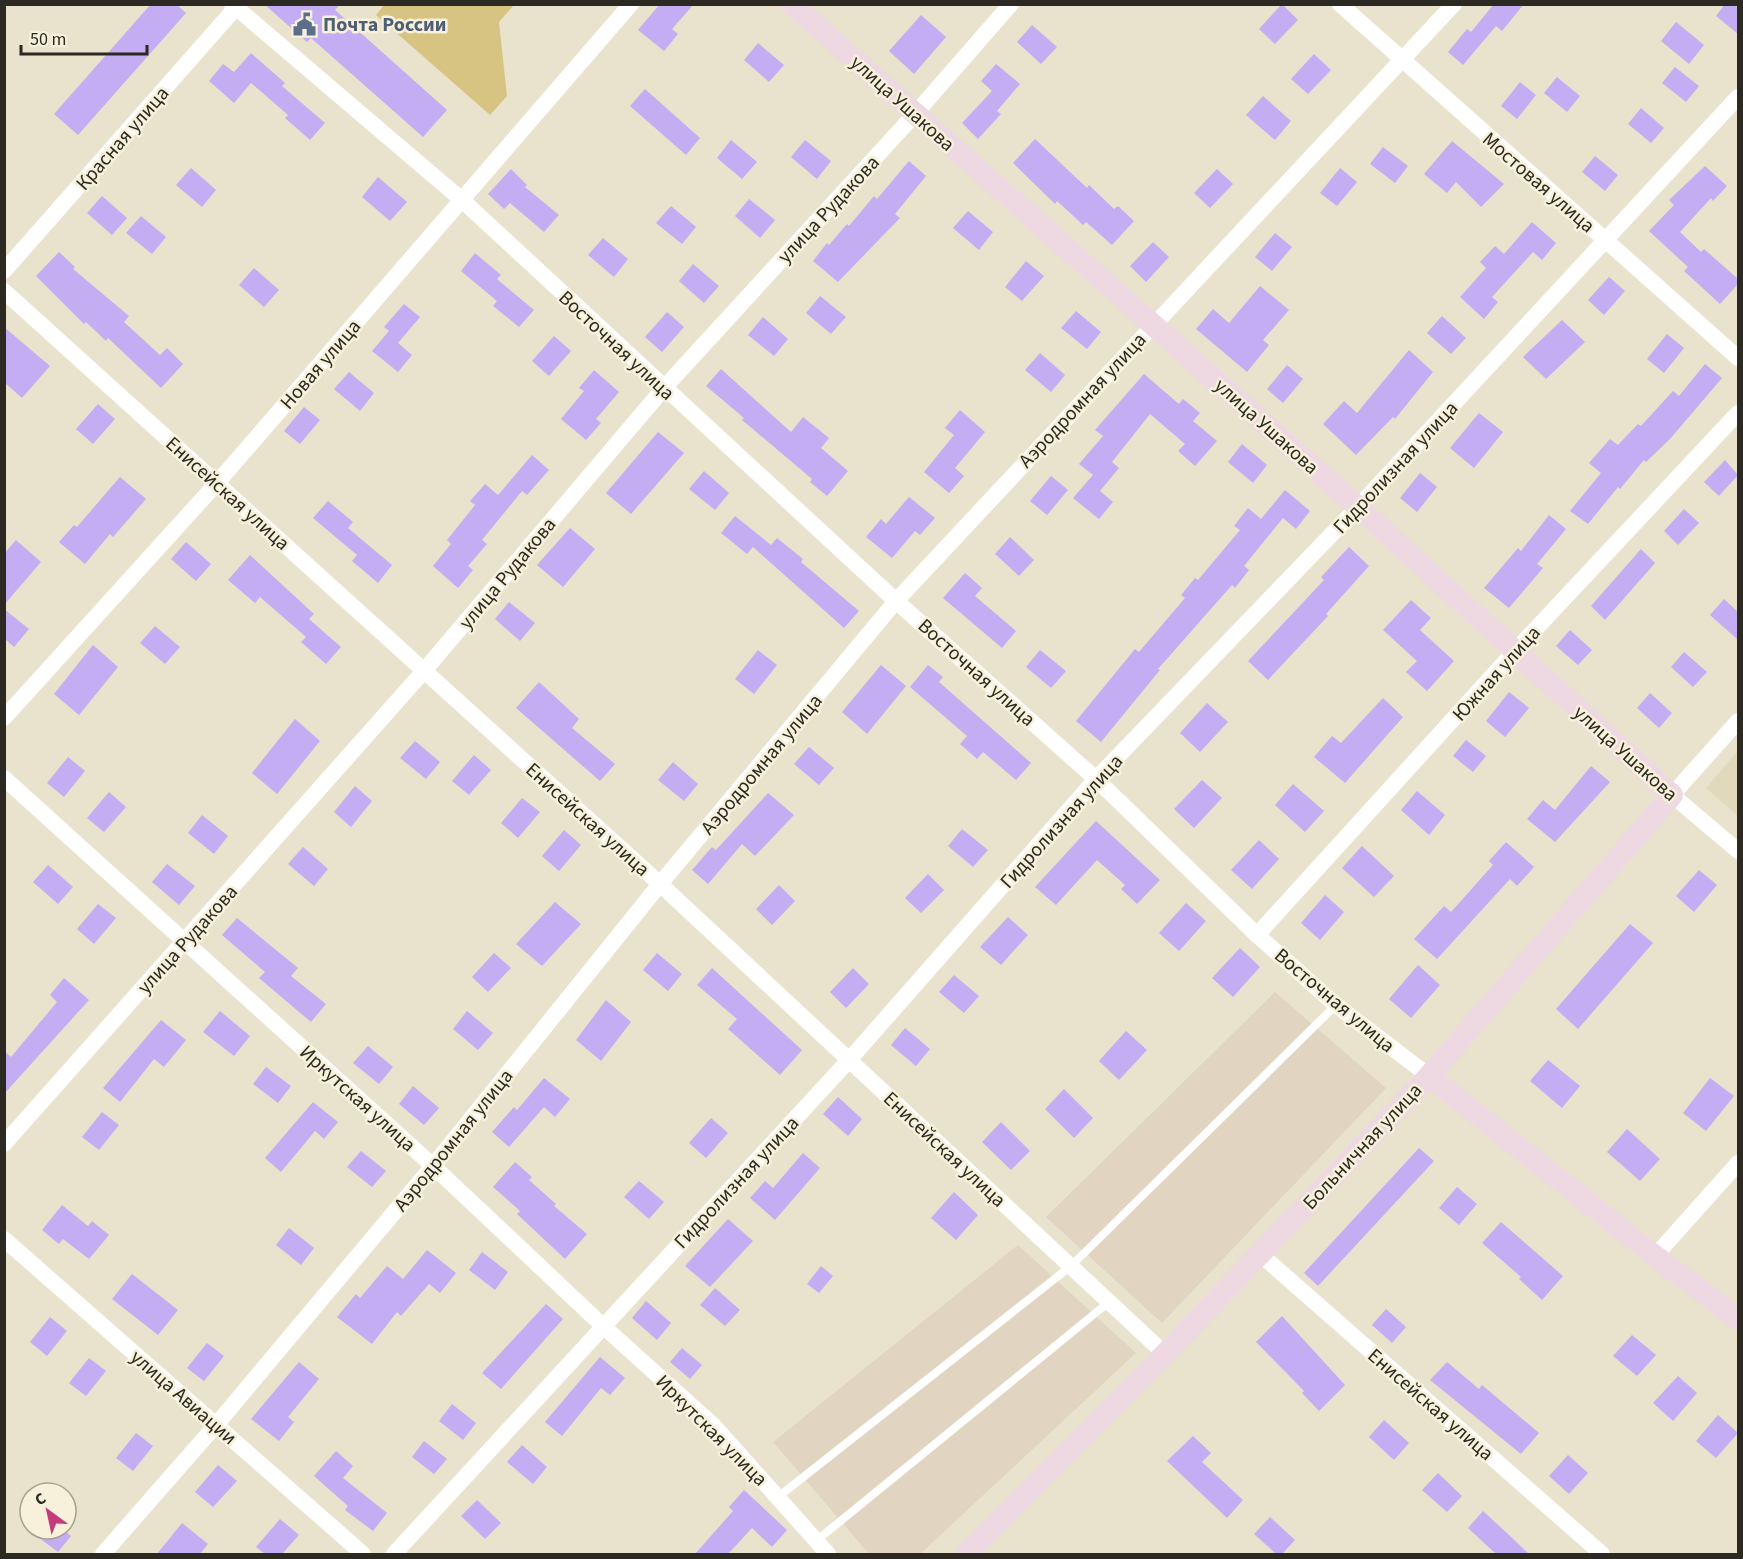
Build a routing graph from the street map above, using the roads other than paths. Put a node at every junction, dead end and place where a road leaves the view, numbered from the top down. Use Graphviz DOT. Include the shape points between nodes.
graph roads {
  1 [pos="631,4"];
  2 [pos="792,4"];
  3 [pos="1011,4"];
  4 [pos="1340,4"];
  5 [pos="1454,4"];
  6 [pos="236,6"];
  7 [pos="1402,62"];
  8 [pos="1738,97"];
  9 [pos="915,114"];
  10 [pos="462,200"];
  11 [pos="1606,241"];
  12 [pos="4,270"];
  13 [pos="4,291"];
  14 [pos="1153,324"];
  15 [pos="1738,358"];
  16 [pos="664,388"];
  17 [pos="1738,414"];
  18 [pos="217,483"];
  19 [pos="1358,507"];
  20 [pos="896,601"];
  21 [pos="1515,651"];
  22 [pos="423,672"];
  23 [pos="4,718"];
  24 [pos="1738,721"];
  25 [pos="4,778"];
  26 [pos="1096,779"];
  27 [pos="1672,795"];
  28 [pos="1738,851"];
  29 [pos="660,884"];
  30 [pos="1257,935"];
  31 [pos="184,941"];
  32 [pos="1336,1005"];
  33 [pos="850,1059"];
  34 [pos="1429,1076"];
  35 [pos="4,1144"];
  36 [pos="1738,1163"];
  37 [pos="433,1166"];
  38 [pos="4,1239"];
  39 [pos="1260,1254"];
  40 [pos="1655,1257"];
  41 [pos="1071,1266"];
  42 [pos="1109,1302"];
  43 [pos="1738,1318"];
  44 [pos="603,1326"];
  45 [pos="1165,1354"];
  46 [pos="216,1425"];
  47 [pos="778,1497"];
  48 [pos="816,1541"];
  49 [pos="103,1554"];
  50 [pos="363,1554"];
  51 [pos="394,1554"];
  52 [pos="828,1554"];
  53 [pos="966,1554"];
  54 [pos="1602,1554"];
  1 -- 10 [label="street, Новая улица"];
  2 -- 9 [label="street, улица Ушакова"];
  3 -- 9 [label="street, улица Рудакова"];
  4 -- 7 [label="street, Мостовая улица"];
  5 -- 7 [label="street, Аэродромная улица"];
  6 -- 10 [label="street, Восточная улица"];
  6 -- 12 [label="street, Красная улица"];
  7 -- 11 [label="street, Мостовая улица"];
  7 -- 14 [label="street, Аэродромная улица"];
  8 -- 11 [label="street, Гидролизная улица"];
  9 -- 14 [label="street, улица Ушакова"];
  9 -- 16 [label="street, улица Рудакова"];
  10 -- 16 [label="street, Восточная улица"];
  10 -- 18 [label="street, Новая улица"];
  11 -- 15 [label="street, Мостовая улица"];
  11 -- 19 [label="street, Гидролизная улица"];
  13 -- 18 [label="street, Енисейская улица"];
  14 -- 19 [label="street, улица Ушакова"];
  14 -- 20 [label="street, Аэродромная улица"];
  16 -- 20 [label="street, Восточная улица"];
  16 -- 22 [label="street, улица Рудакова"];
  17 -- 21 [label="street, Южная улица"];
  18 -- 22 [label="street, Енисейская улица"];
  18 -- 23 [label="street, Новая улица"];
  19 -- 21 [label="street, улица Ушакова"];
  19 -- 26 [label="street, Гидролизная улица"];
  20 -- 26 [label="street, Восточная улица"];
  20 -- 29 [label="street, Аэродромная улица"];
  21 -- 27 [label="street, улица Ушакова"];
  21 -- 30 [label="street, Южная улица"];
  22 -- 29 [label="street, Енисейская улица"];
  22 -- 31 [label="street, улица Рудакова"];
  24 -- 27 [label="street, Больничная улица"];
  25 -- 31 [label="street, Иркутская улица"];
  26 -- 30 [label="street, Восточная улица"];
  26 -- 33 [label="street, Гидролизная улица"];
  27 -- 28 [label="street, улица Ушакова"];
  27 -- 34 [label="street, Больничная улица"];
  29 -- 33 [label="street, Енисейская улица"];
  29 -- 37 [label="street, Аэродромная улица"];
  30 -- 32 [label="street, Восточная улица"];
  31 -- 35 [label="street, улица Рудакова"];
  31 -- 37 [label="street, Иркутская улица"];
  32 -- 34 [label="street, Восточная улица"];
  32 -- 41 [label="lane"];
  33 -- 41 [label="street, Енисейская улица"];
  33 -- 44 [label="street, Гидролизная улица"];
  34 -- 39 [label="street, Больничная улица"];
  34 -- 40 [label="street, Восточная улица"];
  36 -- 40 [label="street"];
  37 -- 44 [label="street, Иркутская улица"];
  37 -- 46 [label="street, Аэродромная улица"];
  38 -- 46 [label="street, улица Авиации"];
  39 -- 45 [label="street, Больничная улица"];
  39 -- 54 [label="street, Енисейская улица"];
  40 -- 43 [label="street, Восточная улица"];
  41 -- 42 [label="street, Енисейская улица"];
  41 -- 47 [label="lane"];
  42 -- 45 [label="street, Енисейская улица"];
  42 -- 48 [label="lane"];
  44 -- 47 [label="street, Иркутская улица" via="714,1426"];
  44 -- 51 [label="street, Гидролизная улица"];
  45 -- 53 [label="street, Больничная улица"];
  46 -- 49 [label="street, Аэродромная улица"];
  46 -- 50 [label="street, улица Авиации"];
  47 -- 48 [label="street, Иркутская улица"];
  48 -- 52 [label="street, Иркутская улица"];
}
